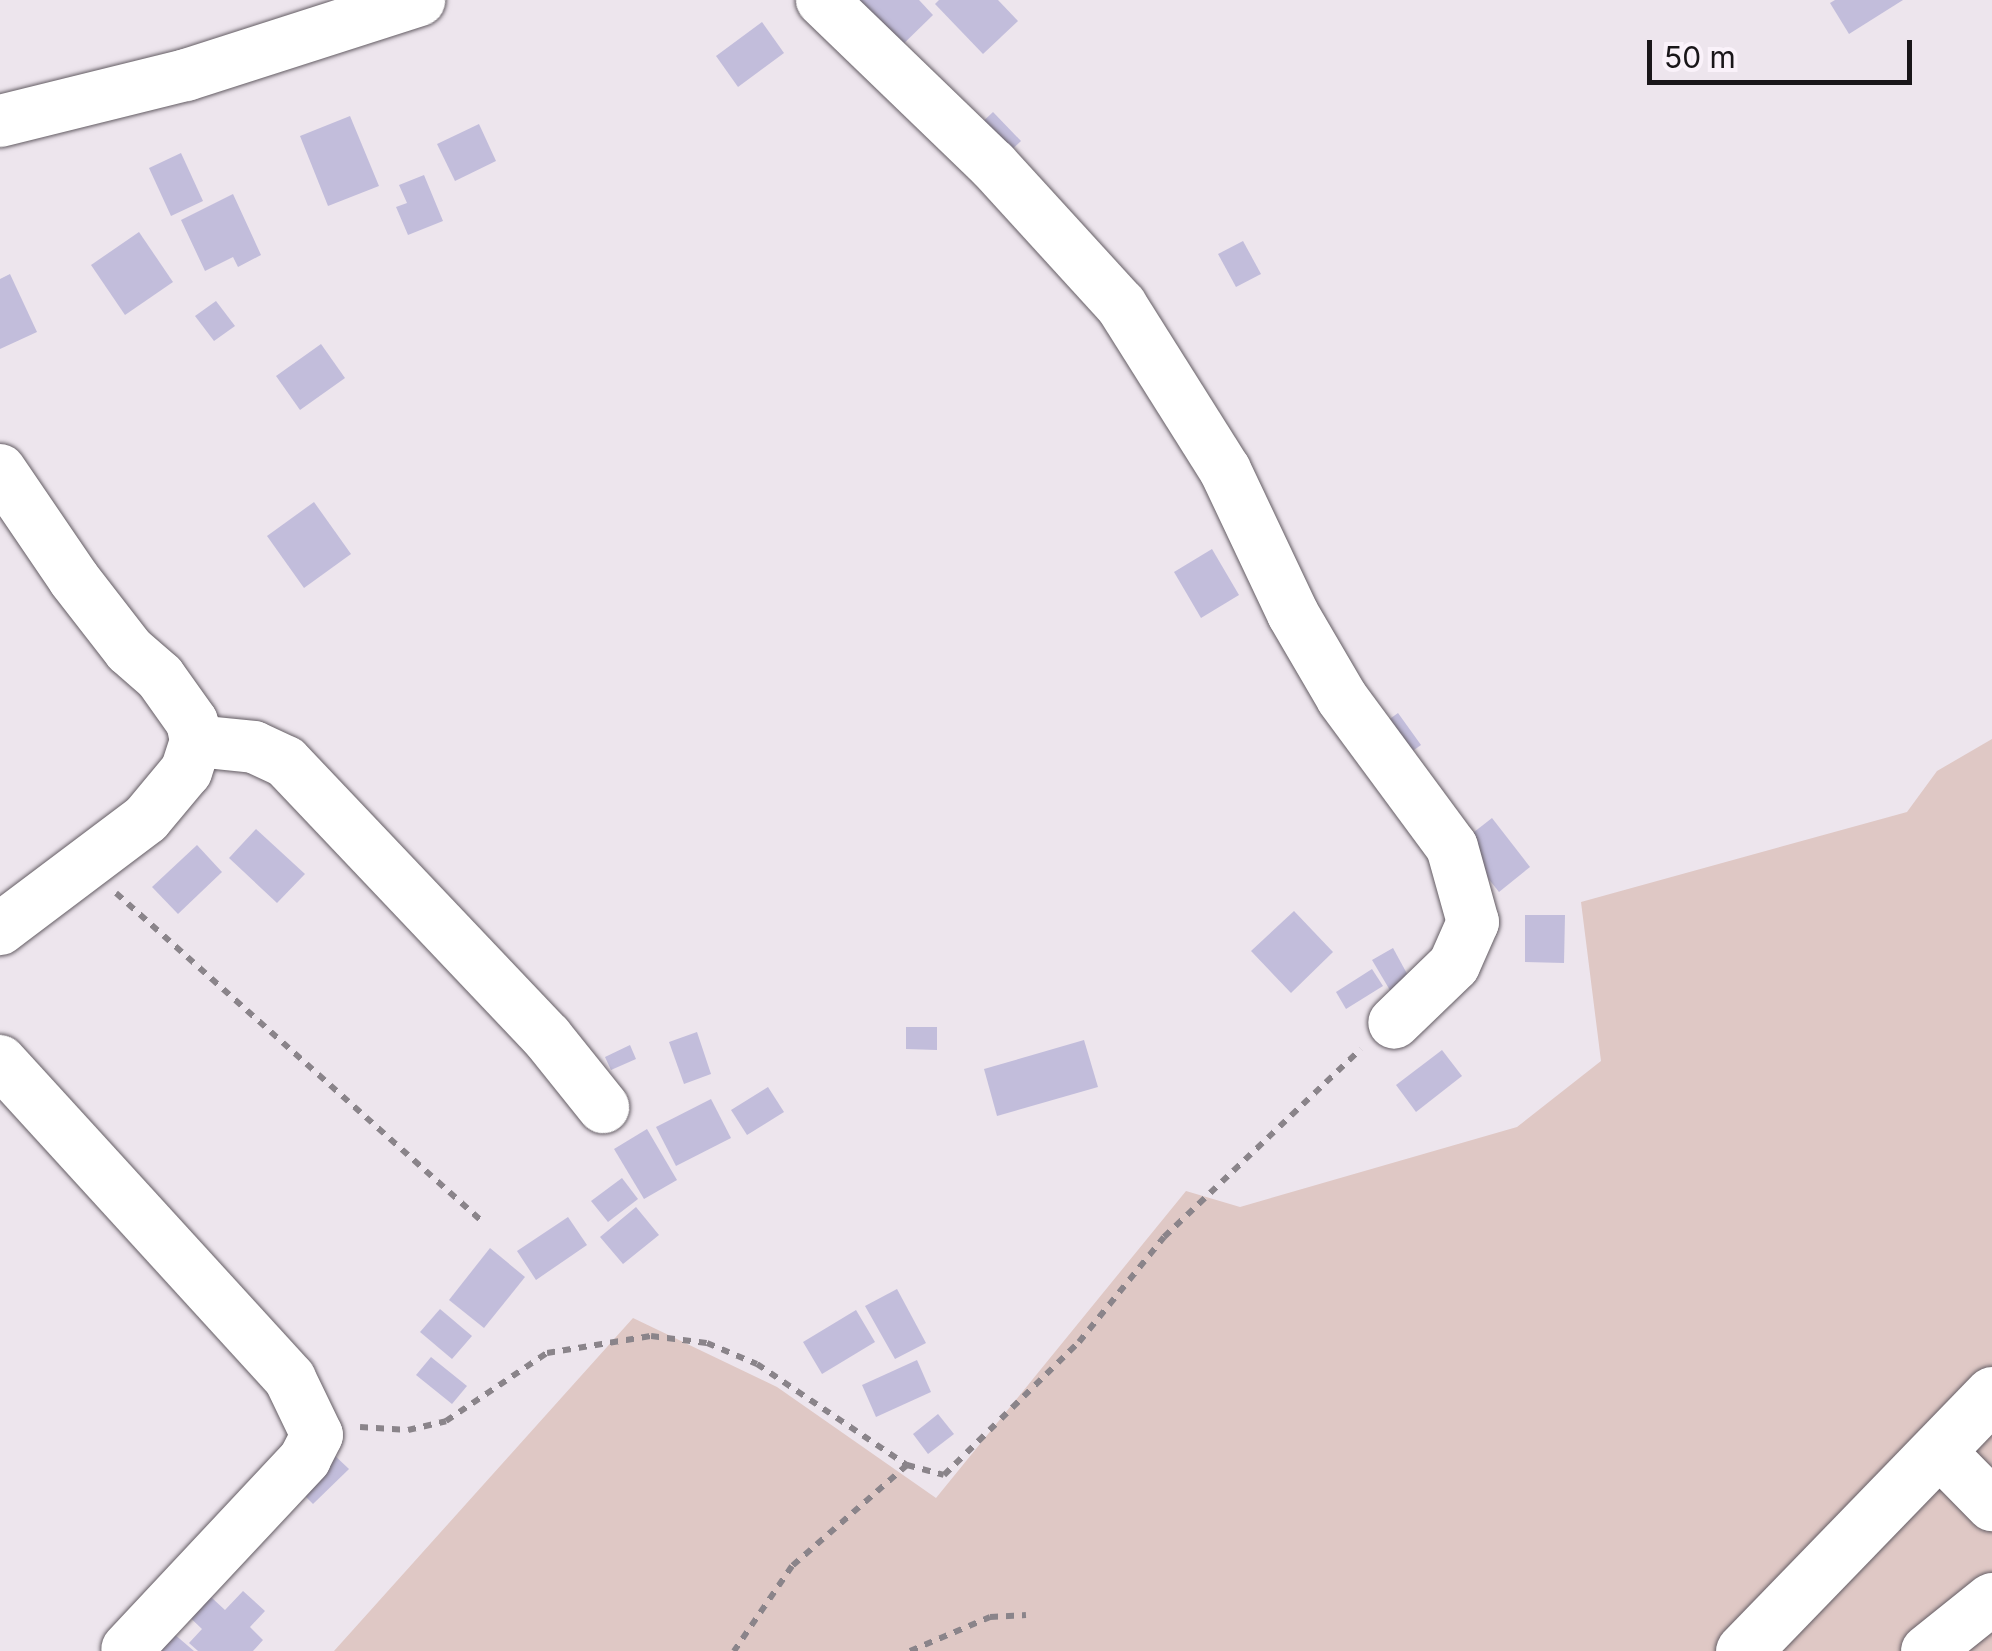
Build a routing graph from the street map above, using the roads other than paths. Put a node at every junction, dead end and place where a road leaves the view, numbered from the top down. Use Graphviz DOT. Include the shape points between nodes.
graph roads {
  1 [pos="419,0"];
  2 [pos="822,0"];
  3 [pos="0,122"];
  4 [pos="0,470"];
  5 [pos="196,741"];
  6 [pos="0,929"];
  7 [pos="1394,1024"];
  8 [pos="0,1060"];
  9 [pos="603,1107"];
  10 [pos="1992,1394"];
  11 [pos="1938,1451"];
  12 [pos="1992,1505"];
  13 [pos="1992,1599"];
  14 [pos="127,1649"];
  15 [pos="1743,1651"];
  16 [pos="1927,1651"];
  1 -- 3 [label="street" via="186,75"];
  2 -- 7 [label="street" via="993,165 1121,305 1224,470 1342,698 1452,847 1473,922 1454,965"];
  4 -- 5 [label="street" via="74,579 129,650 160,677 192,722"];
  5 -- 6 [label="street" via="170,794"];
  5 -- 9 [label="street" via="254,746 286,762 547,1037"];
  8 -- 14 [label="street" via="290,1379 317,1434 305,1459"];
  10 -- 11 [label="main road"];
  11 -- 12 [label="street"];
  11 -- 15 [label="main road"];
  13 -- 16 [label="street"];
}
